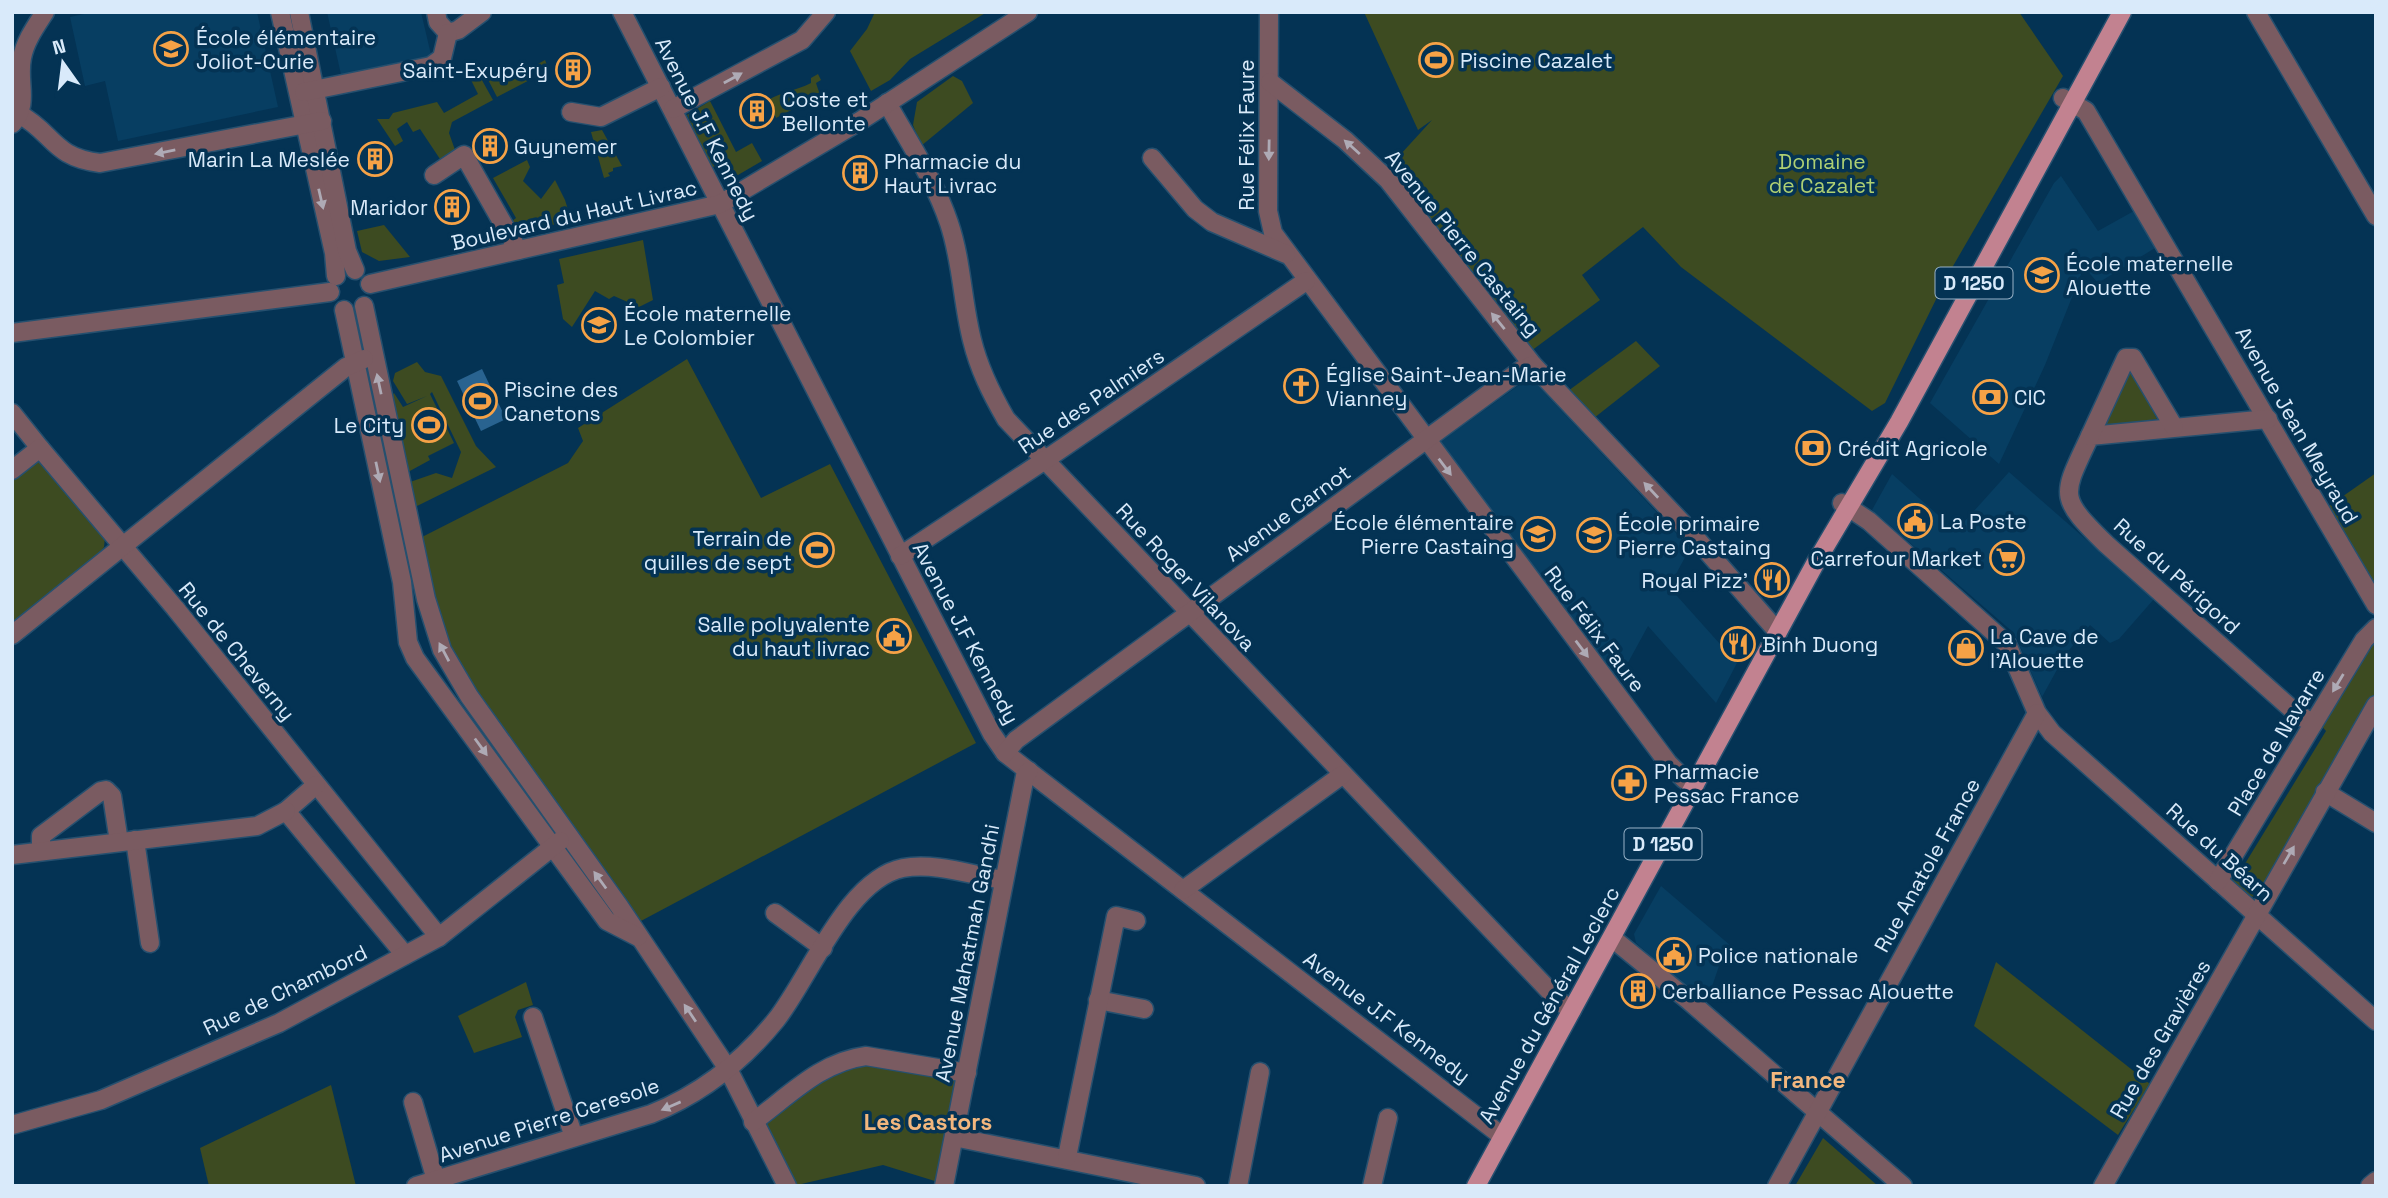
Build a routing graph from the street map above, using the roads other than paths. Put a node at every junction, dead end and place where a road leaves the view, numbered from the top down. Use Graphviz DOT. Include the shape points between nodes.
graph roads {
  1 [pos="45,12"];
  2 [pos="280,12"];
  3 [pos="299,12"];
  4 [pos="436,12"];
  5 [pos="482,12"];
  6 [pos="622,12"];
  7 [pos="826,12"];
  8 [pos="1028,12"];
  9 [pos="1269,12"];
  10 [pos="2109,12"];
  11 [pos="2122,12"];
  12 [pos="2256,12"];
  13 [pos="448,33"];
  14 [pos="1270,82"];
  15 [pos="661,87"];
  16 [pos="306,92"];
  17 [pos="2068,101"];
  18 [pos="887,103"];
  19 [pos="673,109"];
  20 [pos="571,112"];
  21 [pos="16,119"];
  22 [pos="322,121"];
  23 [pos="304,124"];
  24 [pos="1152,158"];
  25 [pos="434,175"];
  26 [pos="720,204"];
  27 [pos="2373,204"];
  28 [pos="518,250"];
  29 [pos="1286,254"];
  30 [pos="355,270"];
  31 [pos="1306,281"];
  32 [pos="333,284"];
  33 [pos="370,284"];
  34 [pos="364,306"];
  35 [pos="344,310"];
  36 [pos="12,333"];
  37 [pos="373,357"];
  38 [pos="354,361"];
  39 [pos="1533,365"];
  40 [pos="12,413"];
  41 [pos="2268,419"];
  42 [pos="2174,427"];
  43 [pos="2090,436"];
  44 [pos="1425,441"];
  45 [pos="40,448"];
  46 [pos="1045,460"];
  47 [pos="12,470"];
  48 [pos="1846,505"];
  49 [pos="123,546"];
  50 [pos="900,556"];
  51 [pos="426,599"];
  52 [pos="405,603"];
  53 [pos="2376,605"];
  54 [pos="1189,614"];
  55 [pos="2376,628"];
  56 [pos="1778,632"];
  57 [pos="12,635"];
  58 [pos="469,696"];
  59 [pos="2376,705"];
  60 [pos="452,708"];
  61 [pos="2037,713"];
  62 [pos="2313,724"];
  63 [pos="1005,753"];
  64 [pos="1029,771"];
  65 [pos="1342,775"];
  66 [pos="316,785"];
  67 [pos="1695,785"];
  68 [pos="2325,792"];
  69 [pos="286,811"];
  70 [pos="2376,823"];
  71 [pos="567,835"];
  72 [pos="127,841"];
  73 [pos="552,847"];
  74 [pos="41,851"];
  75 [pos="12,855"];
  76 [pos="1003,880"];
  77 [pos="2218,881"];
  78 [pos="1183,890"];
  79 [pos="775,914"];
  80 [pos="2257,915"];
  81 [pos="1136,920"];
  82 [pos="439,937"];
  83 [pos="638,937"];
  84 [pos="1612,938"];
  85 [pos="150,943"];
  86 [pos="823,948"];
  87 [pos="405,956"];
  88 [pos="1098,1000"];
  89 [pos="1144,1009"];
  90 [pos="1572,1010"];
  91 [pos="533,1017"];
  92 [pos="2376,1021"];
  93 [pos="728,1069"];
  94 [pos="1260,1072"];
  95 [pos="967,1073"];
  96 [pos="413,1102"];
  97 [pos="1818,1111"];
  98 [pos="1388,1118"];
  99 [pos="753,1122"];
  100 [pos="12,1125"];
  101 [pos="1502,1136"];
  102 [pos="574,1137"];
  103 [pos="954,1137"];
  104 [pos="1067,1157"];
  105 [pos="436,1180"];
  106 [pos="2376,1181"];
  107 [pos="416,1186"];
  108 [pos="787,1186"];
  109 [pos="944,1186"];
  110 [pos="1196,1186"];
  111 [pos="1238,1186"];
  112 [pos="1373,1186"];
  113 [pos="1475,1186"];
  114 [pos="1777,1186"];
  115 [pos="1903,1186"];
  116 [pos="2103,1186"];
  117 [pos="2370,1186"];
  1 -- 21 [label="street" via="21,59 23,99"];
  2 -- 16 [label="street"];
  3 -- 16 [label="street"];
  4 -- 13 [label="street"];
  5 -- 13 [label="street"];
  6 -- 15 [label="street, Avenue J.F Kennedy"];
  19 -- 7 [label="street, one-way" via="802,40"];
  8 -- 18 [label="street, Boulevard du Haut Livrac"];
  9 -- 14 [label="street, Rue Félix Faure"];
  10 -- 17 [label="main road, Avenue du Général Leclerc / D 1250"];
  11 -- 17 [label="main road, Avenue du Général Leclerc / D 1250"];
  12 -- 27 [label="street"];
  13 -- 16 [label="street" via="442,58 431,66"];
  14 -- 29 [label="street, Rue Félix Faure, one-way" via="1268,211 1273,233"];
  39 -- 14 [label="street, Avenue Pierre Castaing, one-way" via="1388,180"];
  15 -- 19 [label="street, Avenue J.F Kennedy"];
  15 -- 20 [label="street" via="601,117"];
  16 -- 22 [label="street"];
  16 -- 23 [label="street"];
  17 -- 41 [label="street, Avenue Jean Meyraud" via="2086,111"];
  17 -- 48 [label="main road, Avenue du Général Leclerc / D 1250"];
  18 -- 26 [label="street, Boulevard du Haut Livrac"];
  18 -- 46 [label="street, Rue Roger Vilanova" via="936,190 949,224 971,338 989,390 1006,419"];
  19 -- 26 [label="street, Avenue J.F Kennedy"];
  23 -- 21 [label="street, one-way" via="100,163 72,157"];
  22 -- 23 [label="street"];
  22 -- 30 [label="street" via="347,251"];
  23 -- 32 [label="street, one-way" via="334,253"];
  24 -- 29 [label="street" via="1195,209 1213,222"];
  25 -- 28 [label="street" via="464,155"];
  26 -- 28 [label="street, Boulevard du Haut Livrac"];
  26 -- 50 [label="street, Avenue J.F Kennedy"];
  28 -- 33 [label="street, Boulevard du Haut Livrac"];
  29 -- 31 [label="street, Rue Félix Faure"];
  30 -- 32 [label="street" via="348,270"];
  30 -- 33 [label="street"];
  31 -- 44 [label="street, Rue Félix Faure"];
  31 -- 46 [label="street, Rue des Palmiers"];
  32 -- 35 [label="street" via="334,303"];
  32 -- 36 [label="street"];
  33 -- 34 [label="street"];
  34 -- 35 [label="street"];
  34 -- 37 [label="street"];
  35 -- 38 [label="street"];
  37 -- 38 [label="street"];
  51 -- 37 [label="street, one-way"];
  38 -- 49 [label="street"];
  38 -- 52 [label="street, one-way"];
  39 -- 44 [label="street, Avenue Carnot"];
  56 -- 39 [label="street, Avenue Pierre Castaing, one-way"];
  40 -- 45 [label="street, Rue de Cheverny"];
  41 -- 42 [label="street"];
  41 -- 53 [label="street, Avenue Jean Meyraud"];
  42 -- 43 [label="street"];
  42 -- 43 [label="street, Rue du Périgord" via="2133,358 2126,358"];
  43 -- 62 [label="street, Rue du Périgord" via="2068,485 2076,514"];
  44 -- 54 [label="street, Avenue Carnot"];
  44 -- 67 [label="street, Rue Félix Faure, one-way" via="1668,762"];
  45 -- 47 [label="street"];
  45 -- 49 [label="street, Rue de Cheverny"];
  46 -- 50 [label="street, Rue des Palmiers"];
  46 -- 54 [label="street, Rue Roger Vilanova"];
  48 -- 56 [label="main road, Avenue du Général Leclerc / D 1250"];
  48 -- 61 [label="street, Rue du Béarn" via="1870,521 2007,644"];
  49 -- 57 [label="street"];
  49 -- 66 [label="street, Rue de Cheverny"];
  50 -- 63 [label="street, Avenue J.F Kennedy"];
  51 -- 52 [label="street"];
  58 -- 51 [label="street, one-way" via="442,650"];
  52 -- 60 [label="street" via="408,642 415,658"];
  54 -- 63 [label="street, Avenue Carnot" via="1016,740"];
  54 -- 65 [label="street, Rue Roger Vilanova"];
  55 -- 62 [label="street, Place de Navarre, one-way"];
  56 -- 67 [label="main road, Avenue du Général Leclerc / D 1250"];
  58 -- 60 [label="street"];
  58 -- 71 [label="street"];
  59 -- 68 [label="street"];
  60 -- 73 [label="street, one-way"];
  61 -- 77 [label="street, Rue du Béarn" via="2052,733"];
  61 -- 97 [label="street, Rue Anatole France"];
  62 -- 77 [label="street, Place de Navarre"];
  63 -- 64 [label="street, Avenue J.F Kennedy"];
  64 -- 76 [label="street, Avenue Mahatmah Gandhi"];
  64 -- 78 [label="street, Avenue J.F Kennedy"];
  65 -- 78 [label="street"];
  65 -- 90 [label="street, Rue Roger Vilanova"];
  66 -- 69 [label="street"];
  66 -- 82 [label="street, Rue de Cheverny"];
  67 -- 84 [label="main road, Avenue du Général Leclerc / D 1250"];
  68 -- 70 [label="street"];
  80 -- 68 [label="street, one-way"];
  69 -- 72 [label="street" via="257,826"];
  69 -- 87 [label="street"];
  71 -- 73 [label="street, Rue de Chambord"];
  83 -- 71 [label="street, one-way"];
  72 -- 74 [label="street"];
  72 -- 74 [label="street" via="112,796 101,790 41,836"];
  72 -- 85 [label="street"];
  73 -- 82 [label="street, Rue de Chambord"];
  73 -- 83 [label="street" via="607,921"];
  74 -- 75 [label="street"];
  76 -- 86 [label="street, Avenue Pierre Ceresole" via="934,868 895,870 861,894"];
  76 -- 95 [label="street, Avenue Mahatmah Gandhi"];
  77 -- 80 [label="street, Rue du Béarn"];
  78 -- 101 [label="street, Avenue J.F Kennedy"];
  79 -- 86 [label="street"];
  80 -- 92 [label="street, Rue du Béarn"];
  80 -- 116 [label="street, Rue des Gravières"];
  81 -- 88 [label="street" via="1116,916"];
  82 -- 87 [label="street, Rue de Chambord"];
  93 -- 83 [label="street, one-way"];
  84 -- 90 [label="main road, Avenue du Général Leclerc / D 1250"];
  84 -- 97 [label="street"];
  86 -- 93 [label="street, Avenue Pierre Ceresole" via="776,1019"];
  87 -- 100 [label="street, Rue de Chambord" via="279,1023 114,1095"];
  88 -- 89 [label="street"];
  88 -- 104 [label="street"];
  90 -- 101 [label="main road, Avenue du Général Leclerc / D 1250"];
  91 -- 102 [label="street"];
  93 -- 99 [label="street"];
  93 -- 102 [label="street, Avenue Pierre Ceresole, one-way" via="688,1099"];
  94 -- 111 [label="street"];
  95 -- 99 [label="street" via="866,1056 853,1058 822,1069"];
  95 -- 103 [label="street, Avenue Mahatmah Gandhi"];
  96 -- 105 [label="street"];
  97 -- 114 [label="street, Rue Anatole France"];
  97 -- 115 [label="street"];
  98 -- 112 [label="street"];
  99 -- 108 [label="street"];
  101 -- 113 [label="main road, Avenue du Général Leclerc / D 1250"];
  102 -- 105 [label="street, Avenue Pierre Ceresole"];
  103 -- 104 [label="street"];
  103 -- 109 [label="street, Avenue Mahatmah Gandhi"];
  104 -- 110 [label="street"];
  105 -- 107 [label="street, Avenue Pierre Ceresole"];
  106 -- 117 [label="street"];
}
